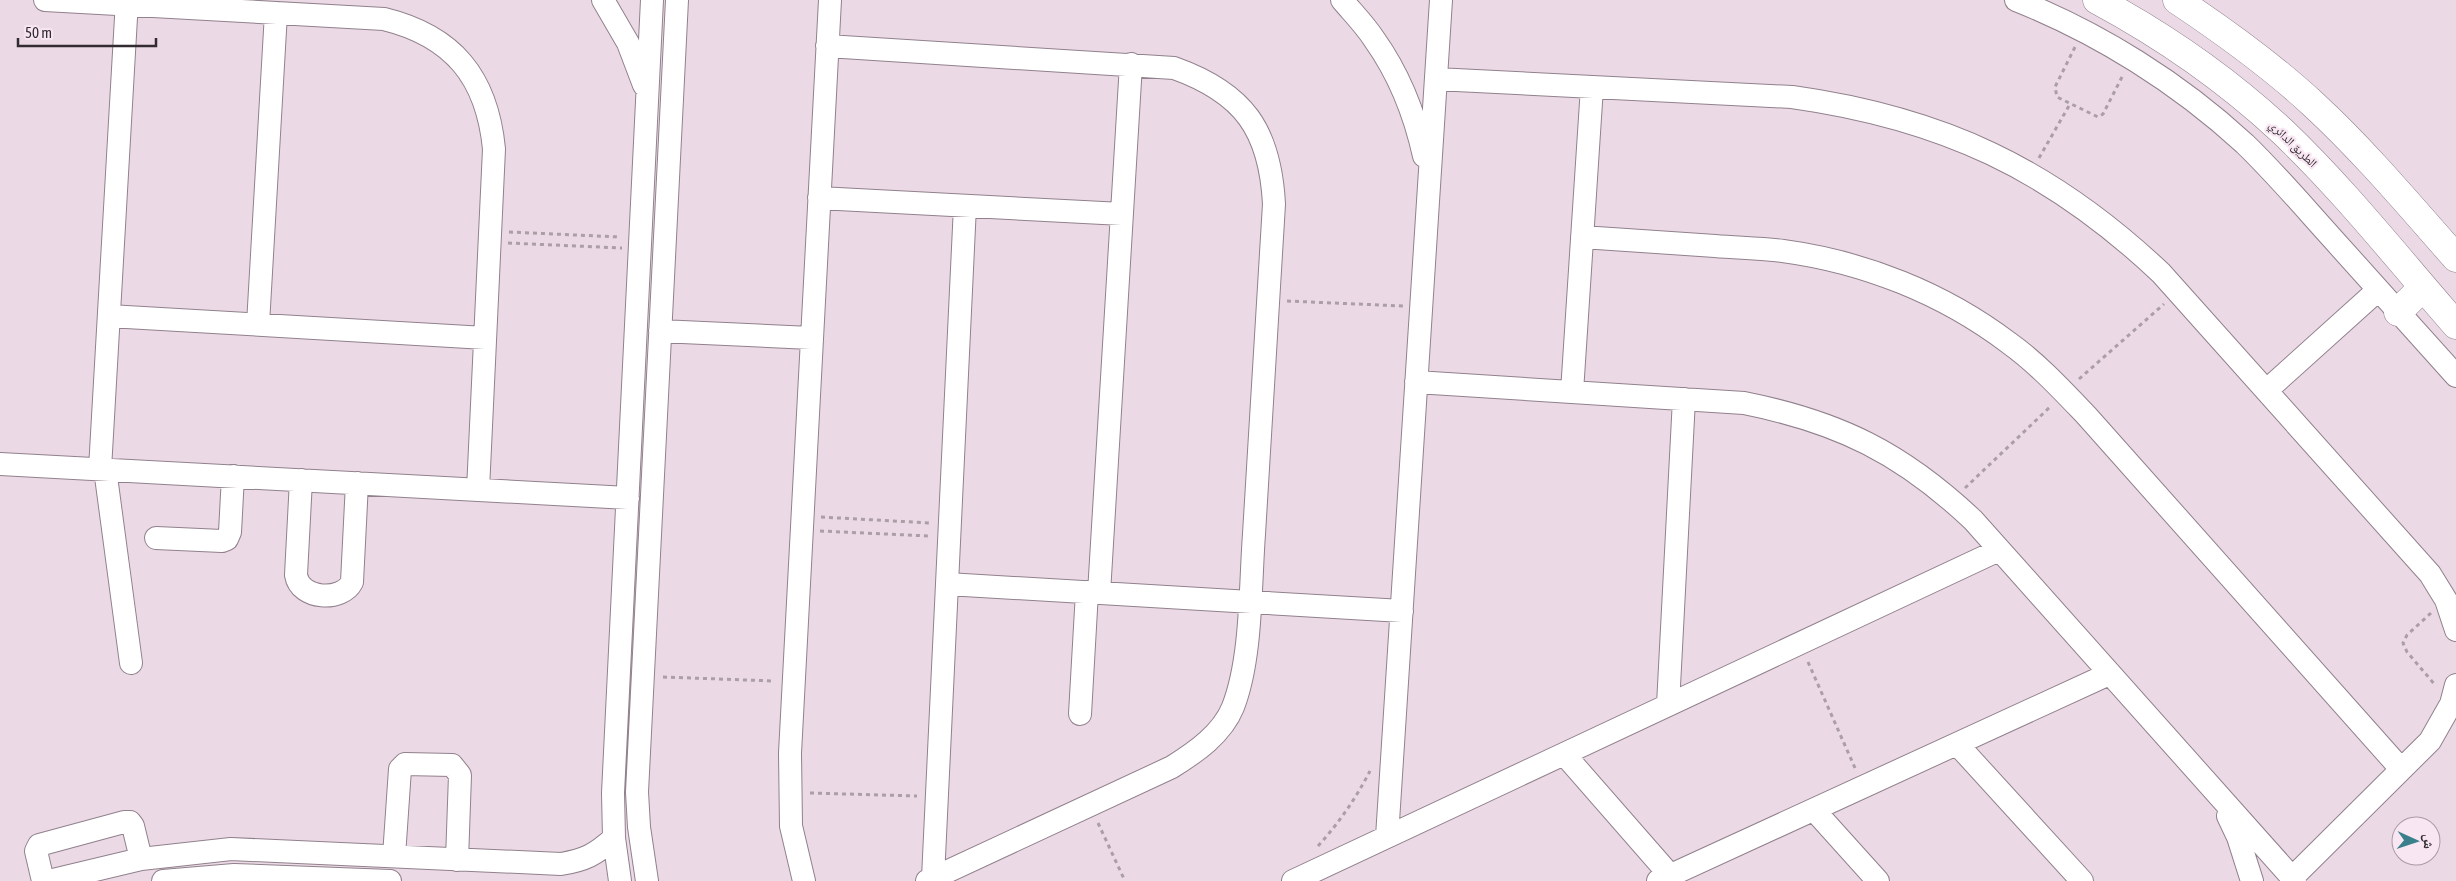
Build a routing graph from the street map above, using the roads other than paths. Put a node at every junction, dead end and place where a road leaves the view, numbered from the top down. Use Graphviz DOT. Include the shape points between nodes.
graph roads {
  1 [pos="45,0"];
  2 [pos="603,0"];
  3 [pos="652,0"];
  4 [pos="677,0"];
  5 [pos="830,0"];
  6 [pos="1342,0"];
  7 [pos="1441,0"];
  8 [pos="2016,0"];
  9 [pos="2097,0"];
  10 [pos="2177,0"];
  11 [pos="126,2"];
  12 [pos="276,13"];
  13 [pos="828,46"];
  14 [pos="1131,64"];
  15 [pos="1436,79"];
  16 [pos="1592,87"];
  17 [pos="647,94"];
  18 [pos="1429,181"];
  19 [pos="819,198"];
  20 [pos="965,206"];
  21 [pos="1122,214"];
  22 [pos="1582,237"];
  23 [pos="2456,258"];
  24 [pos="2423,287"];
  25 [pos="2378,290"];
  26 [pos="2398,312"];
  27 [pos="109,316"];
  28 [pos="258,324"];
  29 [pos="2456,325"];
  30 [pos="660,331"];
  31 [pos="485,338"];
  32 [pos="811,338"];
  33 [pos="2456,376"];
  34 [pos="1416,382"];
  35 [pos="2267,390"];
  36 [pos="1572,392"];
  37 [pos="1684,399"];
  38 [pos="632,413"];
  39 [pos="656,414"];
  40 [pos="0,464"];
  41 [pos="102,469"];
  42 [pos="233,476"];
  43 [pos="301,480"];
  44 [pos="357,483"];
  45 [pos="478,490"];
  46 [pos="628,498"];
  47 [pos="156,538"];
  48 [pos="1998,550"];
  49 [pos="947,584"];
  50 [pos="1093,593"];
  51 [pos="1249,602"];
  52 [pos="1402,611"];
  53 [pos="2456,630"];
  54 [pos="131,663"];
  55 [pos="2109,674"];
  56 [pos="2454,694"];
  57 [pos="1668,705"];
  58 [pos="1080,714"];
  59 [pos="1957,744"];
  60 [pos="1564,754"];
  61 [pos="2401,769"];
  62 [pos="2218,795"];
  63 [pos="1814,810"];
  64 [pos="614,838"];
  65 [pos="1387,838"];
  66 [pos="394,856"];
  67 [pos="140,859"];
  68 [pos="457,860"];
  69 [pos="278,878"];
  70 [pos="1668,879"];
  71 [pos="2293,879"];
  72 [pos="930,880"];
  73 [pos="44,881"];
  74 [pos="49,881"];
  75 [pos="162,881"];
  76 [pos="390,881"];
  77 [pos="620,881"];
  78 [pos="647,881"];
  79 [pos="804,881"];
  80 [pos="1293,881"];
  81 [pos="1878,881"];
  82 [pos="2082,881"];
  83 [pos="2252,881"];
  1 -- 11 [label="street"];
  2 -- 17 [label="street" via="628,43"];
  3 -- 17 [label="street"];
  4 -- 30 [label="street"];
  5 -- 13 [label="street"];
  6 -- 18 [label="street" via="1374,39 1400,83 1418,131"];
  7 -- 15 [label="street"];
  8 -- 25 [label="street" via="2083,30 2132,59 2207,112 2280,180"];
  9 -- 24 [label="main road, الطريق الدائري" via="2188,55 2282,131"];
  10 -- 23 [label="main road" via="2262,60 2313,104 2355,145"];
  11 -- 12 [label="street"];
  11 -- 27 [label="street"];
  12 -- 28 [label="street"];
  12 -- 31 [label="street" via="384,19 409,25 454,53 471,74 484,97 494,148"];
  13 -- 14 [label="street"];
  13 -- 19 [label="street"];
  14 -- 21 [label="street"];
  14 -- 51 [label="street" via="1174,68 1203,78 1228,95 1249,118 1264,145 1273,174 1269,300"];
  15 -- 16 [label="street"];
  15 -- 18 [label="street"];
  16 -- 22 [label="street"];
  16 -- 35 [label="street" via="1792,97 1883,113 1971,143 2030,173 2092,212 2128,241 2162,273"];
  17 -- 38 [label="street"];
  18 -- 34 [label="street"];
  19 -- 20 [label="street"];
  19 -- 32 [label="street"];
  20 -- 21 [label="street"];
  20 -- 49 [label="street"];
  21 -- 50 [label="street"];
  22 -- 36 [label="street"];
  22 -- 61 [label="street" via="1782,251 1831,260 1879,273 1916,288 1969,316 2010,343 2065,392"];
  24 -- 26 [label="main road"];
  24 -- 29 [label="main road, الطريق الدائري"];
  25 -- 26 [label="street"];
  25 -- 35 [label="street"];
  26 -- 33 [label="street"];
  27 -- 28 [label="street"];
  27 -- 41 [label="street"];
  28 -- 31 [label="street"];
  30 -- 32 [label="street"];
  30 -- 39 [label="street"];
  31 -- 45 [label="street"];
  32 -- 79 [label="street" via="789,792 791,826"];
  34 -- 36 [label="street"];
  34 -- 52 [label="street"];
  35 -- 53 [label="street" via="2430,574 2446,600"];
  36 -- 37 [label="street"];
  37 -- 48 [label="street" via="1744,403 1787,412 1830,425 1870,443 1944,493"];
  37 -- 57 [label="street"];
  38 -- 39 [label="street"];
  38 -- 46 [label="street"];
  39 -- 78 [label="street" via="637,792"];
  40 -- 41 [label="street"];
  41 -- 42 [label="street"];
  41 -- 54 [label="street"];
  42 -- 43 [label="street"];
  42 -- 47 [label="street" via="227,539"];
  43 -- 44 [label="street"];
  43 -- 44 [label="street" via="296,575 299,586 308,593 340,594 352,582"];
  44 -- 45 [label="street"];
  45 -- 46 [label="street"];
  46 -- 64 [label="street" via="613,793"];
  48 -- 55 [label="street"];
  48 -- 57 [label="street"];
  49 -- 50 [label="street"];
  49 -- 72 [label="street"];
  50 -- 51 [label="street"];
  50 -- 58 [label="street"];
  51 -- 52 [label="street"];
  51 -- 72 [label="street" via="1242,683 1232,709 1216,733 1196,752"];
  52 -- 65 [label="street"];
  55 -- 59 [label="street"];
  55 -- 62 [label="street"];
  56 -- 61 [label="street" via="2430,741"];
  57 -- 60 [label="street"];
  59 -- 63 [label="street"];
  59 -- 82 [label="street"];
  60 -- 65 [label="street"];
  60 -- 70 [label="street"];
  61 -- 71 [label="street"];
  62 -- 71 [label="street"];
  62 -- 83 [label="street" via="2238,837"];
  63 -- 70 [label="street"];
  63 -- 81 [label="street"];
  64 -- 68 [label="street" via="596,854 560,864"];
  64 -- 77 [label="street"];
  65 -- 80 [label="street"];
  66 -- 67 [label="street" via="231,848"];
  66 -- 68 [label="street"];
  66 -- 68 [label="street" via="400,769 405,764 452,765 460,775"];
  67 -- 73 [label="street" via="133,826 124,822 39,845 36,852"];
  67 -- 74 [label="street"];
  69 -- 75 [label="street" via="234,875"];
  69 -- 76 [label="street"];
}
